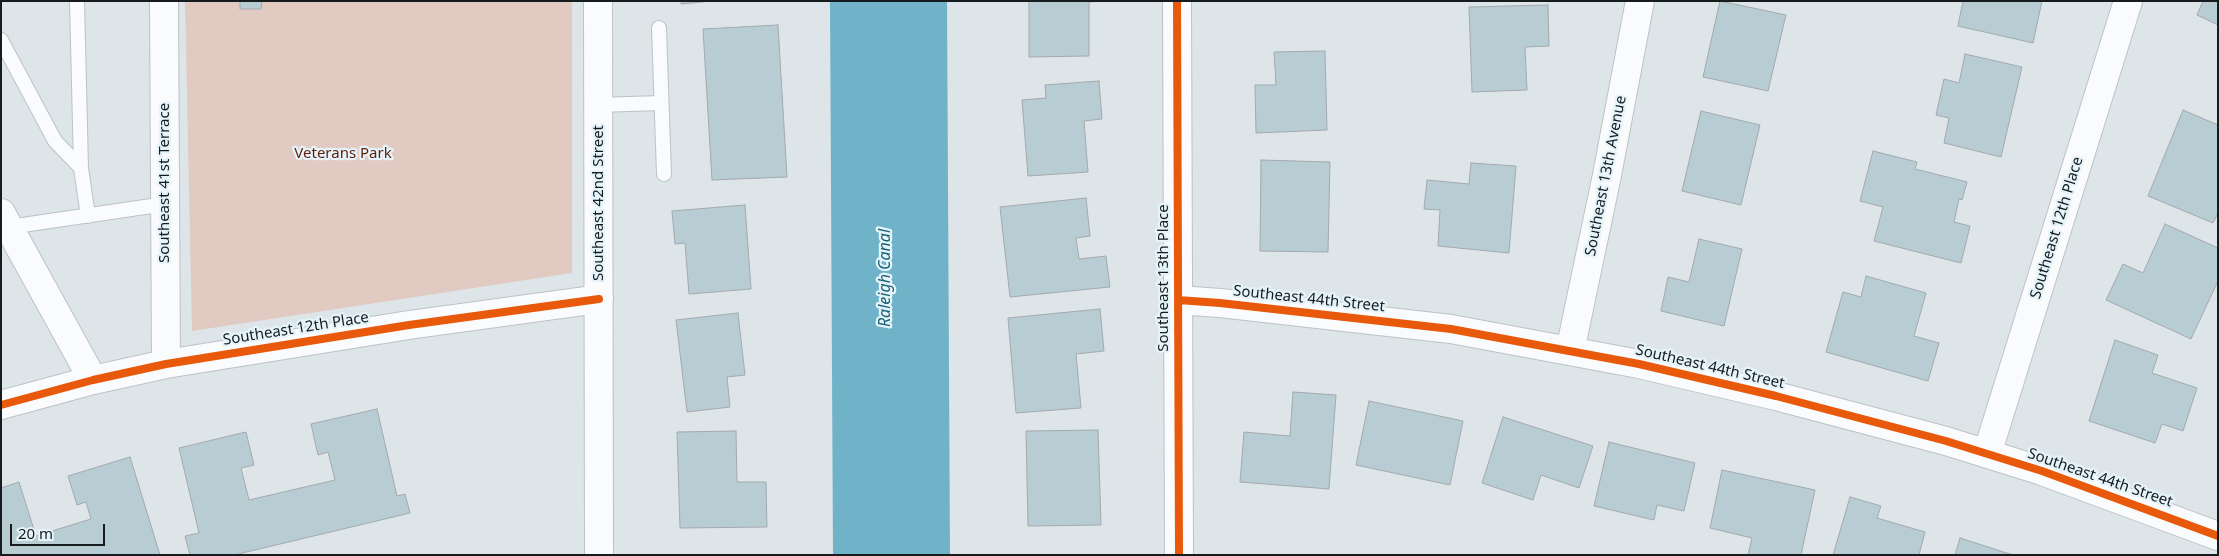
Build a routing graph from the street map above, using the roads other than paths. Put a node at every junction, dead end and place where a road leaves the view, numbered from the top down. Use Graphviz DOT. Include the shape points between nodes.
graph roads {
  1 [pos="77,1"];
  2 [pos="164,1"];
  3 [pos="598,1"];
  4 [pos="1177,1"];
  5 [pos="1640,1"];
  6 [pos="2128,1"];
  7 [pos="658,28"];
  8 [pos="1,40"];
  9 [pos="661,103"];
  10 [pos="598,105"];
  11 [pos="81,168"];
  12 [pos="664,174"];
  13 [pos="165,204"];
  14 [pos="88,216"];
  15 [pos="5,220"];
  16 [pos="599,298"];
  17 [pos="1178,300"];
  18 [pos="1570,351"];
  19 [pos="166,364"];
  20 [pos="93,380"];
  21 [pos="1,405"];
  22 [pos="1987,454"];
  23 [pos="2218,536"];
  24 [pos="599,555"];
  25 [pos="1179,555"];
  1 -- 11 [label="lane"];
  2 -- 13 [label="street, Southeast 41st Terrace"];
  3 -- 10 [label="street, Southeast 42nd Street"];
  4 -- 17 [label="street, Southeast 13th Place"];
  5 -- 18 [label="street, Southeast 13th Avenue"];
  6 -- 22 [label="street, Southeast 12th Place"];
  7 -- 9 [label="lane"];
  8 -- 11 [label="lane" via="55,141"];
  9 -- 10 [label="lane"];
  9 -- 12 [label="lane"];
  10 -- 16 [label="street, Southeast 42nd Street"];
  11 -- 14 [label="lane"];
  13 -- 14 [label="lane"];
  13 -- 19 [label="street, Southeast 41st Terrace"];
  14 -- 15 [label="lane"];
  15 -- 20 [label="street"];
  16 -- 19 [label="street, Southeast 12th Place" via="409,324"];
  16 -- 24 [label="street, Southeast 42nd Street"];
  17 -- 18 [label="street, Southeast 44th Street" via="1451,329"];
  17 -- 25 [label="street, Southeast 13th Place"];
  18 -- 22 [label="street, Southeast 44th Street" via="1776,396"];
  19 -- 20 [label="street, Southeast 12th Place"];
  20 -- 21 [label="street, Southeast 12th Place"];
  22 -- 23 [label="street, Southeast 44th Street"];
}
